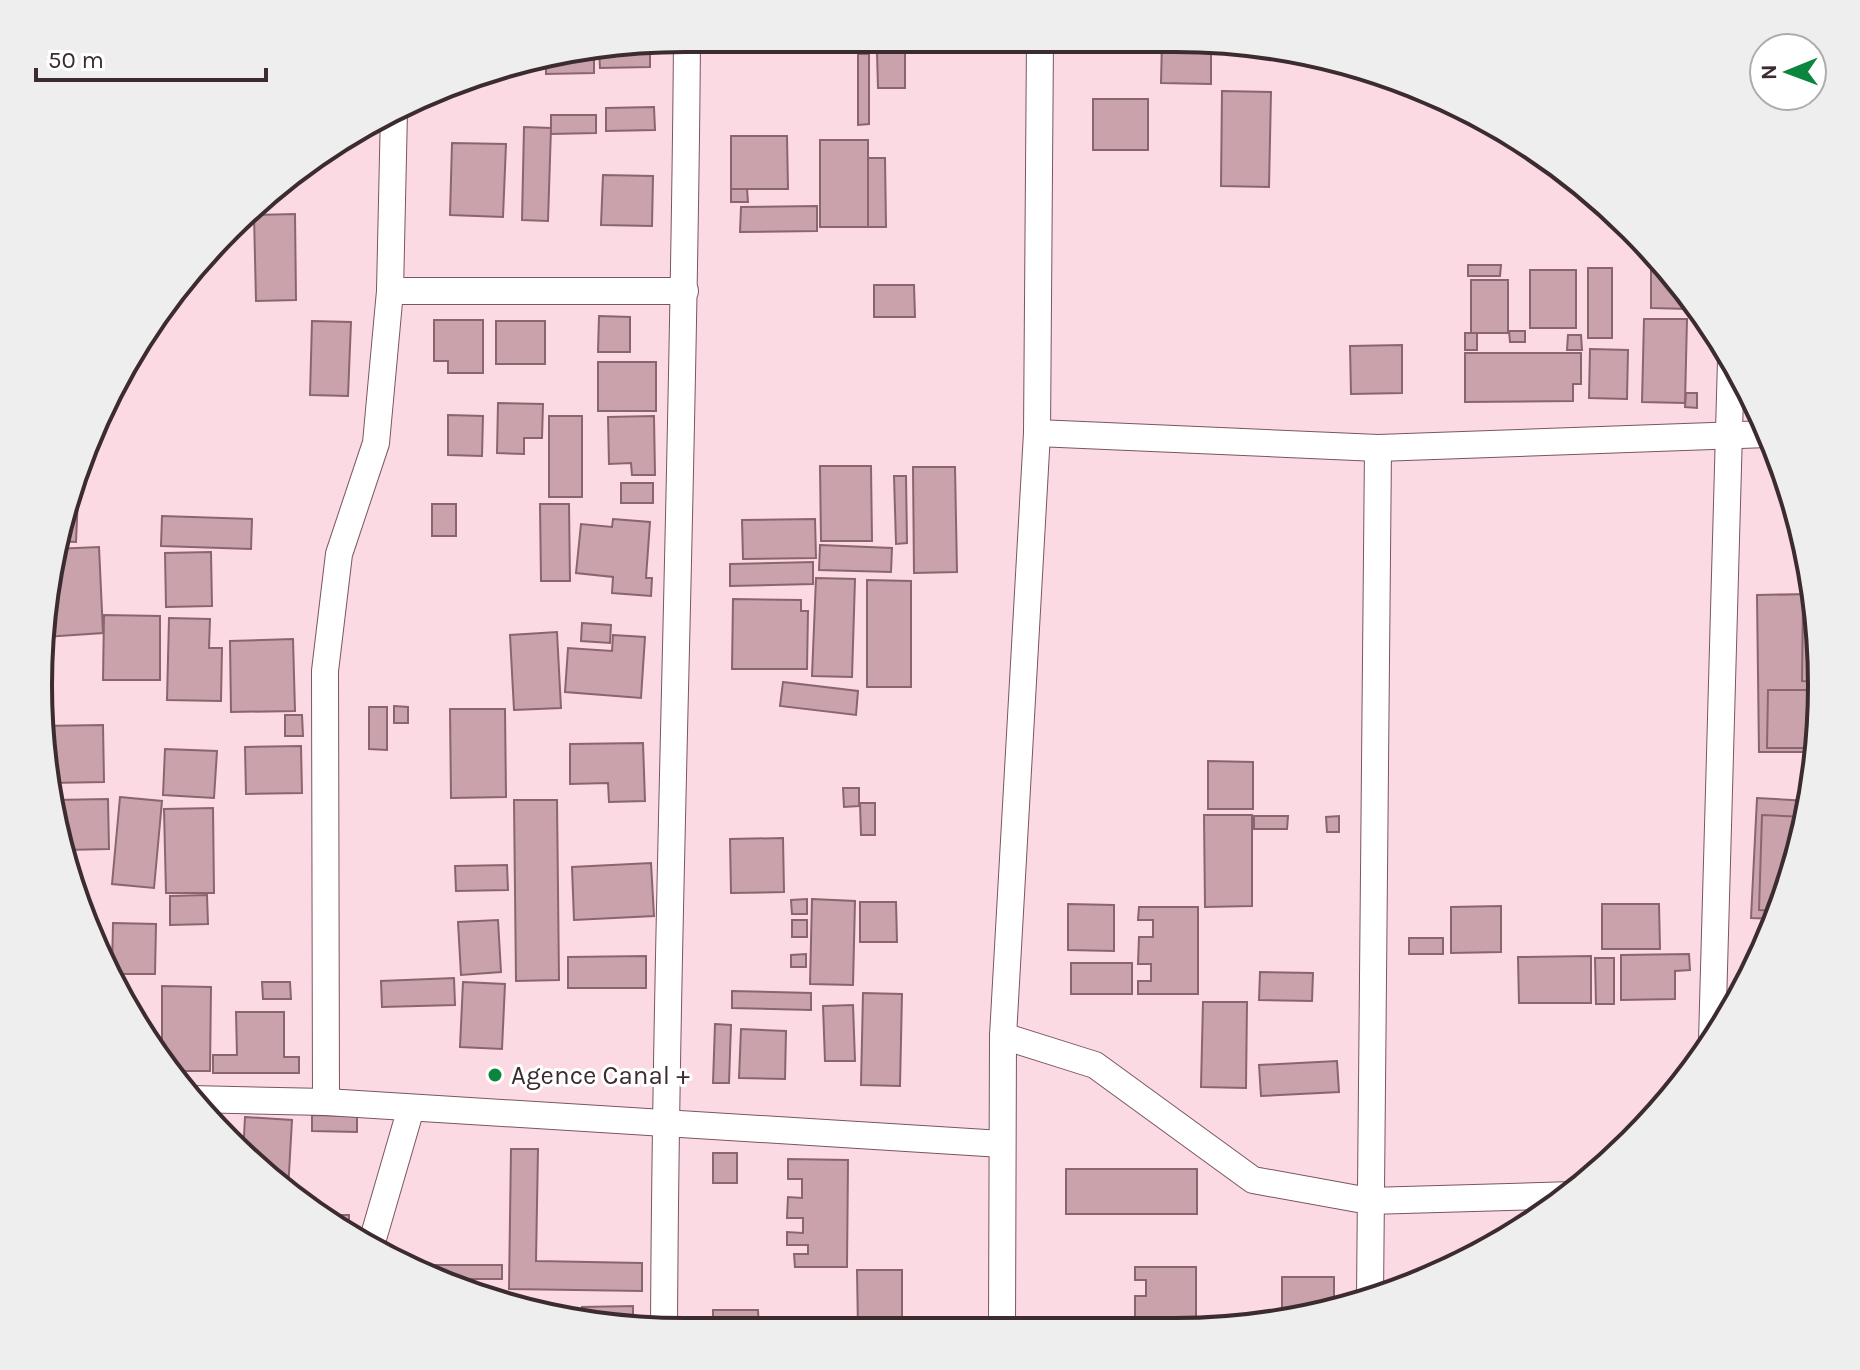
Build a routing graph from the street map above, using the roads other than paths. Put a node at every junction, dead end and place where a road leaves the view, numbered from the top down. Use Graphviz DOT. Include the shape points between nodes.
graph roads {
  1 [pos="687,52"];
  2 [pos="1040,52"];
  3 [pos="394,123"];
  4 [pos="390,291"];
  5 [pos="685,291"];
  6 [pos="1730,382"];
  7 [pos="1037,433"];
  8 [pos="1729,433"];
  9 [pos="1756,434"];
  10 [pos="1378,448"];
  11 [pos="1713,1018"];
  12 [pos="1003,1036"];
  13 [pos="207,1099"];
  14 [pos="326,1102"];
  15 [pos="411,1108"];
  16 [pos="665,1126"];
  17 [pos="1002,1144"];
  18 [pos="1548,1196"];
  19 [pos="1369,1201"];
  20 [pos="374,1236"];
  21 [pos="1370,1286"];
  22 [pos="664,1317"];
  23 [pos="1002,1318"];
  1 -- 5 [label="street"];
  2 -- 7 [label="street"];
  3 -- 4 [label="street"];
  4 -- 5 [label="street"];
  4 -- 14 [label="street" via="376,443 339,554 325,671"];
  5 -- 16 [label="street"];
  6 -- 8 [label="street"];
  7 -- 10 [label="street"];
  7 -- 12 [label="street"];
  8 -- 9 [label="street"];
  8 -- 10 [label="street"];
  8 -- 11 [label="street"];
  10 -- 19 [label="street"];
  12 -- 17 [label="street"];
  12 -- 19 [label="street" via="1095,1065 1253,1180"];
  13 -- 14 [label="street"];
  14 -- 15 [label="street"];
  15 -- 16 [label="street"];
  15 -- 20 [label="street"];
  16 -- 17 [label="street"];
  16 -- 22 [label="street"];
  17 -- 23 [label="street"];
  18 -- 19 [label="street"];
  19 -- 21 [label="street"];
}
